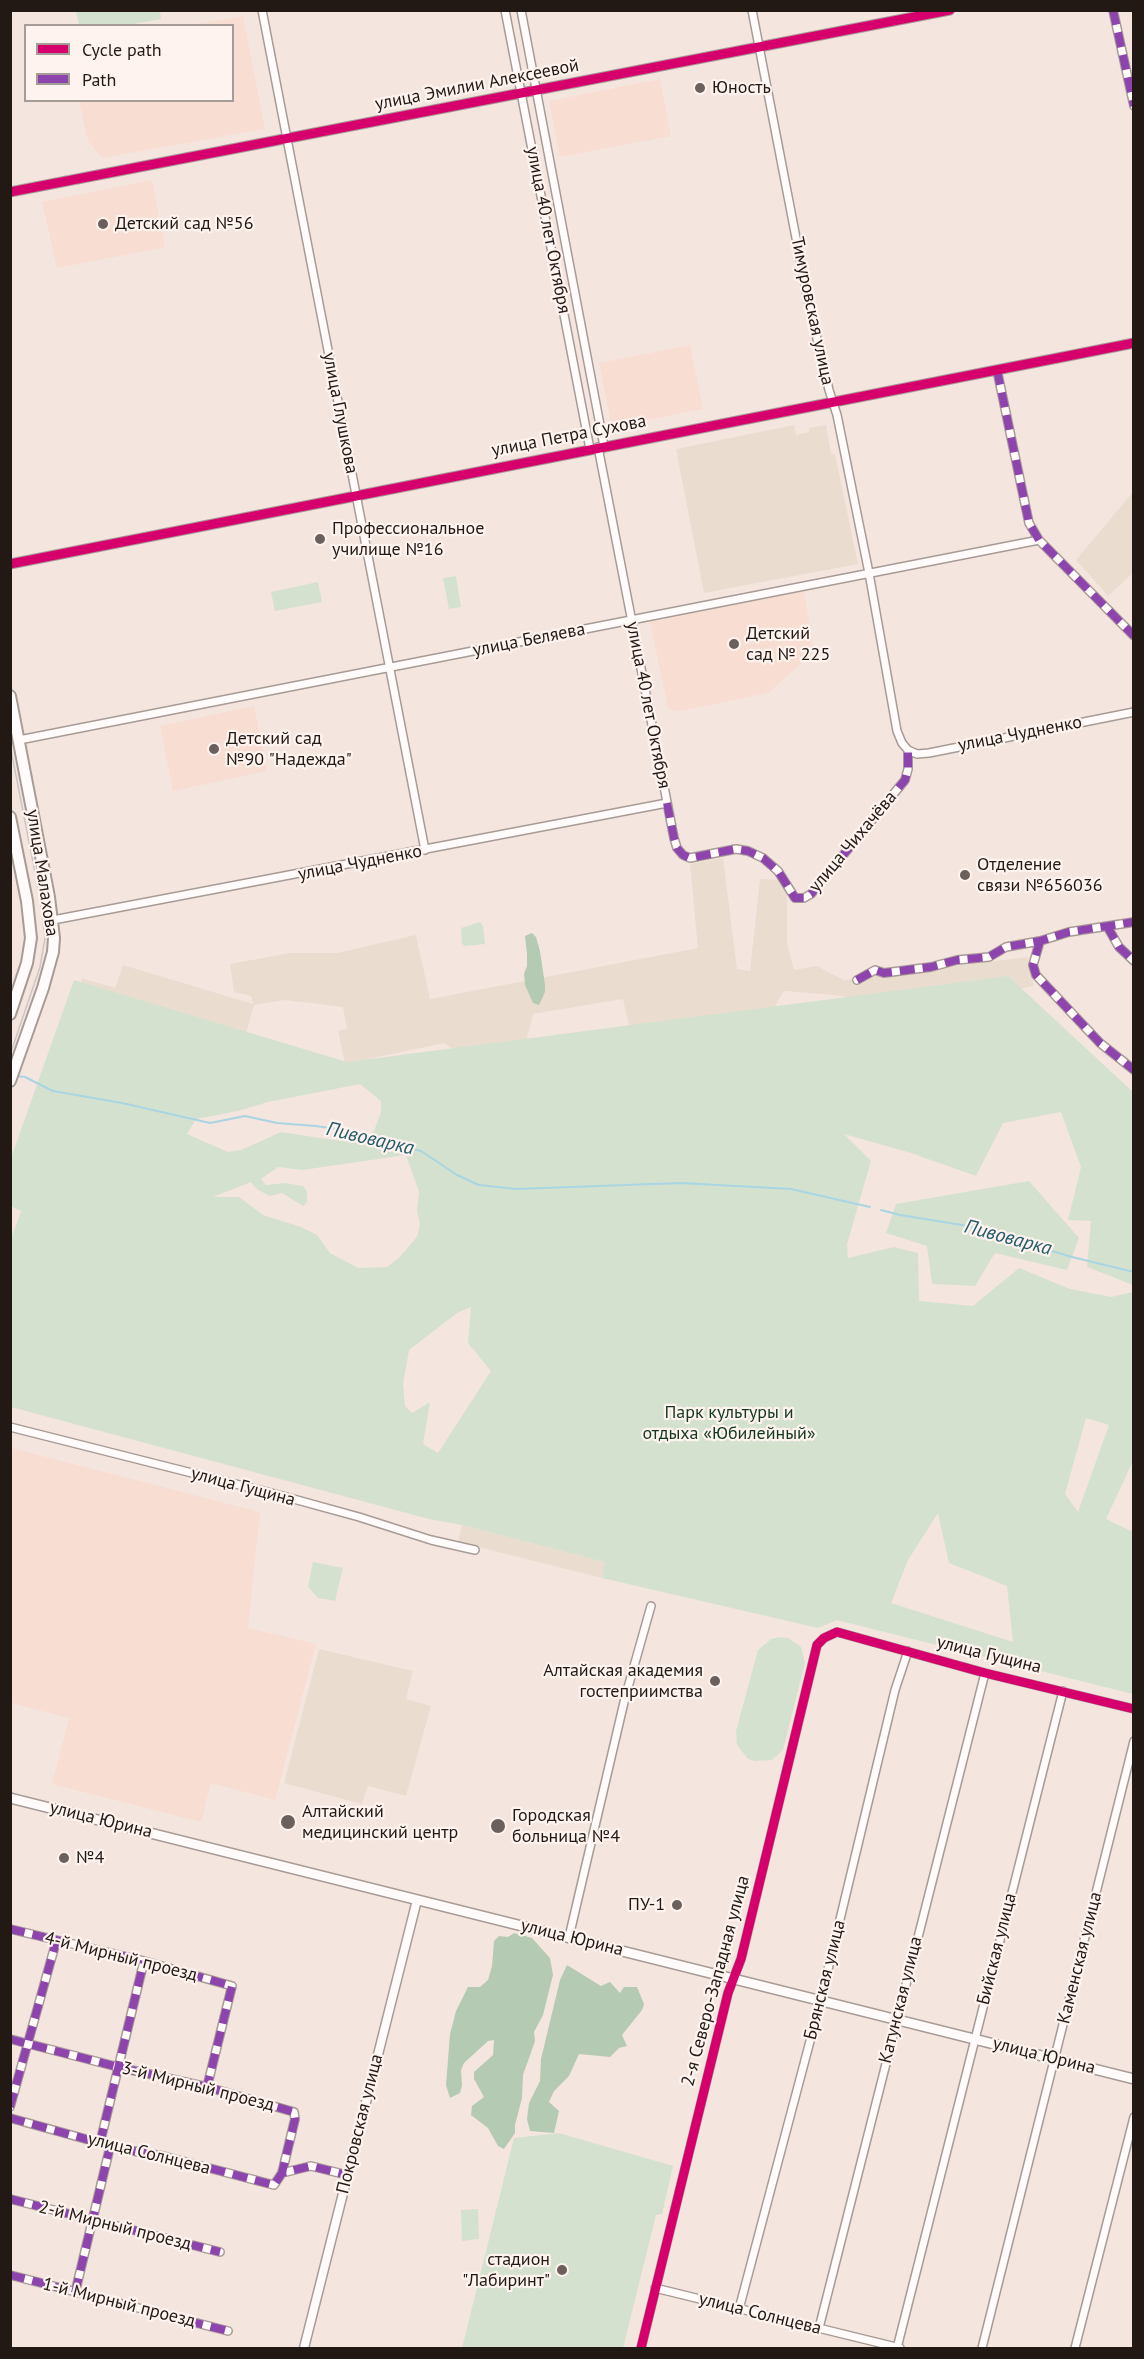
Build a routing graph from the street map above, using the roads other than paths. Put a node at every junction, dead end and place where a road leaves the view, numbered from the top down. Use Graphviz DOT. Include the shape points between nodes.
graph roads {
  1 [pos="262,10"];
  2 [pos="505,10"];
  3 [pos="521,10"];
  4 [pos="752,10"];
  5 [pos="950,10"];
  6 [pos="1113,10"];
  7 [pos="935,12"];
  8 [pos="759,48"];
  9 [pos="536,91"];
  10 [pos="522,94"];
  11 [pos="1134,106"];
  12 [pos="287,140"];
  13 [pos="10,192"];
  14 [pos="1134,343"];
  15 [pos="997,370"];
  16 [pos="834,401"];
  17 [pos="598,447"];
  18 [pos="356,495"];
  19 [pos="1039,540"];
  20 [pos="10,564"];
  21 [pos="869,573"];
  22 [pos="631,620"];
  23 [pos="1134,636"];
  24 [pos="389,668"];
  25 [pos="10,696"];
  26 [pos="1134,712"];
  27 [pos="19,741"];
  28 [pos="908,750"];
  29 [pos="667,803"];
  30 [pos="10,817"];
  31 [pos="425,850"];
  32 [pos="683,855"];
  33 [pos="53,920"];
  34 [pos="1134,922"];
  35 [pos="1107,926"];
  36 [pos="1040,941"];
  37 [pos="1134,962"];
  38 [pos="858,980"];
  39 [pos="10,1014"];
  40 [pos="1134,1071"];
  41 [pos="10,1082"];
  42 [pos="10,1427"];
  43 [pos="475,1551"];
  44 [pos="651,1606"];
  45 [pos="837,1632"];
  46 [pos="908,1651"];
  47 [pos="986,1673"];
  48 [pos="1063,1691"];
  49 [pos="1134,1709"];
  50 [pos="1134,1741"];
  51 [pos="10,1798"];
  52 [pos="417,1900"];
  53 [pos="10,1929"];
  54 [pos="569,1937"];
  55 [pos="56,1942"];
  56 [pos="144,1960"];
  57 [pos="733,1978"];
  58 [pos="820,2000"];
  59 [pos="896,2019"];
  60 [pos="975,2038"];
  61 [pos="10,2039"];
  62 [pos="28,2043"];
  63 [pos="1055,2059"];
  64 [pos="118,2067"];
  65 [pos="1134,2079"];
  66 [pos="207,2087"];
  67 [pos="10,2107"];
  68 [pos="1134,2117"];
  69 [pos="10,2118"];
  70 [pos="100,2143"];
  71 [pos="110,2147"];
  72 [pos="282,2173"];
  73 [pos="347,2175"];
  74 [pos="10,2199"];
  75 [pos="93,2221"];
  76 [pos="220,2252"];
  77 [pos="10,2275"];
  78 [pos="655,2288"];
  79 [pos="75,2293"];
  80 [pos="739,2308"];
  81 [pos="819,2328"];
  82 [pos="228,2331"];
  83 [pos="898,2348"];
  84 [pos="304,2349"];
  85 [pos="640,2349"];
  86 [pos="982,2349"];
  87 [pos="1075,2349"];
  1 -- 12 [label="street, улица Глушкова"];
  2 -- 10 [label="street, улица 40 лет Октября"];
  3 -- 9 [label="street, улица 40 лет Октября"];
  4 -- 8 [label="street, Тимуровская улица"];
  5 -- 7 [label="street, улица Эмилии Алексеевой"];
  6 -- 11 [label="street"];
  7 -- 8 [label="street, улица Эмилии Алексеевой"];
  8 -- 9 [label="street, улица Эмилии Алексеевой"];
  8 -- 16 [label="street, Тимуровская улица" via="808,300"];
  9 -- 10 [label="street, улица Эмилии Алексеевой"];
  9 -- 17 [label="street, улица 40 лет Октября"];
  10 -- 12 [label="street, улица Эмилии Алексеевой"];
  10 -- 17 [label="street, улица 40 лет Октября"];
  12 -- 13 [label="street, улица Эмилии Алексеевой"];
  12 -- 18 [label="street, улица Глушкова"];
  14 -- 15 [label="street, улица Петра Сухова"];
  15 -- 16 [label="street, улица Петра Сухова"];
  15 -- 19 [label="street" via="1029,523"];
  16 -- 17 [label="street, улица Петра Сухова"];
  16 -- 21 [label="street, Тимуровская улица"];
  17 -- 18 [label="street, улица Петра Сухова"];
  17 -- 22 [label="street, улица 40 лет Октября"];
  18 -- 20 [label="street, улица Петра Сухова"];
  18 -- 24 [label="street, улица Глушкова"];
  19 -- 21 [label="street, улица Беляева"];
  19 -- 23 [label="street"];
  21 -- 22 [label="street, улица Беляева"];
  21 -- 28 [label="street, Тимуровская улица" via="897,731"];
  22 -- 24 [label="street, улица Беляева"];
  22 -- 29 [label="street, улица 40 лет Октября"];
  24 -- 27 [label="street, улица Беляева"];
  24 -- 31 [label="street, улица Глушкова"];
  25 -- 27 [label="main road, улица Малахова"];
  26 -- 28 [label="street, улица Чудненко" via="929,753"];
  27 -- 33 [label="main road, улица Малахова"];
  28 -- 32 [label="street, улица Чихачёва" via="905,780 804,898 795,898 778,871 748,851 736,849 690,858"];
  29 -- 31 [label="street, улица Чудненко"];
  29 -- 32 [label="street, улица 40 лет Октября" via="674,838"];
  30 -- 39 [label="main road, улица Малахова" via="31,938"];
  31 -- 33 [label="street, улица Чудненко"];
  33 -- 41 [label="main road, улица Малахова" via="49,969"];
  34 -- 35 [label="street"];
  35 -- 36 [label="street"];
  35 -- 37 [label="street"];
  36 -- 38 [label="street" via="1006,947 989,957 884,973 875,970"];
  36 -- 40 [label="street" via="1033,965 1036,975 1100,1043"];
  42 -- 43 [label="street, улица Гущина"];
  44 -- 54 [label="street" via="625,1698"];
  45 -- 46 [label="street, улица Гущина"];
  45 -- 57 [label="street, 2-я Северо-Западная улица" via="817,1645 741,1959"];
  46 -- 47 [label="street, улица Гущина"];
  46 -- 58 [label="street, Брянская улица" via="892,1702"];
  47 -- 48 [label="street, улица Гущина"];
  47 -- 59 [label="street, Катунская улица"];
  48 -- 49 [label="street, улица Гущина"];
  48 -- 60 [label="street, Бийская улица"];
  50 -- 63 [label="street, Каменская улица"];
  51 -- 52 [label="main road, улица Юрина"];
  52 -- 54 [label="main road, улица Юрина"];
  52 -- 73 [label="street, Покровская улица"];
  53 -- 55 [label="street, 4-й Мирный проезд"];
  54 -- 57 [label="main road, улица Юрина"];
  55 -- 56 [label="street, 4-й Мирный проезд"];
  55 -- 62 [label="street"];
  56 -- 64 [label="street"];
  56 -- 66 [label="street, 4-й Мирный проезд" via="232,1986"];
  57 -- 58 [label="main road, улица Юрина"];
  57 -- 78 [label="street, 2-я Северо-Западная улица"];
  58 -- 59 [label="main road, улица Юрина"];
  58 -- 80 [label="street, Брянская улица"];
  59 -- 60 [label="main road, улица Юрина"];
  59 -- 81 [label="street, Катунская улица"];
  60 -- 63 [label="main road, улица Юрина"];
  60 -- 83 [label="street, Бийская улица"];
  61 -- 62 [label="street, 3-й Мирный проезд"];
  62 -- 64 [label="street, 3-й Мирный проезд"];
  62 -- 67 [label="street"];
  63 -- 65 [label="main road, улица Юрина"];
  63 -- 86 [label="street, Каменская улица"];
  64 -- 66 [label="street, 3-й Мирный проезд"];
  64 -- 70 [label="street"];
  66 -- 72 [label="street, 3-й Мирный проезд" via="294,2112"];
  68 -- 87 [label="street"];
  69 -- 70 [label="street, улица Солнцева"];
  70 -- 71 [label="street, улица Солнцева"];
  71 -- 72 [label="street, улица Солнцева" via="163,2156 274,2185"];
  71 -- 75 [label="street"];
  72 -- 73 [label="street" via="311,2166"];
  73 -- 84 [label="street, Покровская улица"];
  74 -- 75 [label="street, 2-й Мирный проезд"];
  75 -- 76 [label="street, 2-й Мирный проезд"];
  75 -- 79 [label="street"];
  77 -- 79 [label="street, 1-й Мирный проезд"];
  78 -- 80 [label="street, улица Солнцева"];
  78 -- 85 [label="street, 2-я Северо-Западная улица"];
  79 -- 82 [label="street, 1-й Мирный проезд"];
  80 -- 81 [label="street, улица Солнцева"];
  81 -- 83 [label="street, улица Солнцева"];
}
